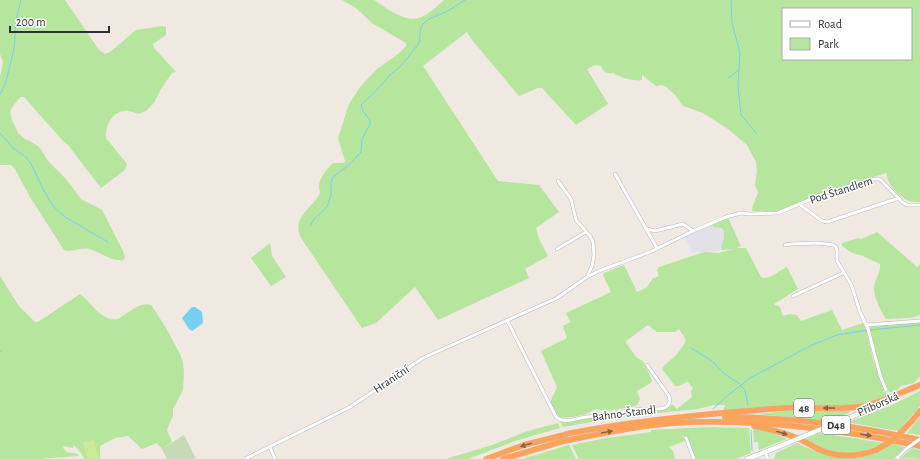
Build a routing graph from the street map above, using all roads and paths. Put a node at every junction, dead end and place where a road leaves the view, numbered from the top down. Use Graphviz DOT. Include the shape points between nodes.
graph roads {
  1 [pos="615,174"];
  2 [pos="558,181"];
  3 [pos="899,198"];
  4 [pos="800,204"];
  5 [pos="920,205"];
  6 [pos="647,229"];
  7 [pos="693,231"];
  8 [pos="586,232"];
  9 [pos="784,245"];
  10 [pos="657,248"];
  11 [pos="557,249"];
  12 [pos="843,273"];
  13 [pos="587,277"];
  14 [pos="792,296"];
  15 [pos="541,305"];
  16 [pos="507,320"];
  17 [pos="920,321"];
  18 [pos="866,325"];
  19 [pos="647,365"];
  20 [pos="920,385"];
  21 [pos="886,390"];
  22 [pos="920,411"];
  23 [pos="684,417"];
  24 [pos="716,422"];
  25 [pos="566,437"];
  26 [pos="686,438"];
  27 [pos="920,439"];
  28 [pos="920,446"];
  29 [pos="270,447"];
  30 [pos="765,452"];
  31 [pos="898,458"];
  32 [pos="245,459"];
  33 [pos="275,459"];
  34 [pos="486,459"];
  35 [pos="503,459"];
  36 [pos="694,459"];
  37 [pos="747,459"];
  38 [pos="768,459"];
  1 -- 6 [label="street"];
  2 -- 8 [label="street" via="571,199 576,220"];
  3 -- 4 [label="street, Pod Štandlem" via="827,222"];
  3 -- 4 [label="street, Pod Štandlem" via="880,179 875,179 826,193"];
  3 -- 5 [label="street, Pod Štandlem" via="907,205"];
  4 -- 7 [label="street, Pod Štandlem" via="778,213 741,213"];
  6 -- 7 [label="street" via="655,231 683,224"];
  6 -- 10 [label="street"];
  7 -- 10 [label="street, Pod Štandlem"];
  8 -- 11 [label="street"];
  8 -- 13 [label="street" via="590,236 594,255"];
  9 -- 12 [label="street" via="833,245 837,250 837,261"];
  10 -- 13 [label="street, Pod Štandlem"];
  12 -- 14 [label="street"];
  12 -- 18 [label="street" via="851,284"];
  13 -- 15 [label="street, Pod Štandlem" via="557,298"];
  15 -- 16 [label="street, Hraniční"];
  16 -- 19 [label="street, Bahno-Štandl" via="556,417 564,421 667,407 669,396"];
  16 -- 29 [label="street, Hraniční" via="423,358 350,407"];
  17 -- 18 [label="street"];
  18 -- 21 [label="street"];
  20 -- 23 [label="highway, 48, one-way" via="857,407 788,408"];
  20 -- 30 [label="main road, Příborská, bridge"];
  24 -- 22 [label="highway, one-way, bridge" via="777,431 835,454 859,455 876,450 892,441"];
  23 -- 25 [label="highway, D48" via="620,424"];
  23 -- 27 [label="highway, D48" via="782,420 870,430"];
  25 -- 24 [label="highway, D48, one-way" via="672,423"];
  24 -- 28 [label="highway, D48, one-way" via="809,428"];
  25 -- 34 [label="highway, D48, one-way" via="524,445"];
  25 -- 35 [label="highway, D48"];
  26 -- 36 [label="street"];
  27 -- 31 [label="street, bridge"];
  29 -- 32 [label="street, Hraniční"];
  29 -- 33 [label="street"];
  30 -- 37 [label="main road, Příborská"];
  30 -- 38 [label="street"];
}
